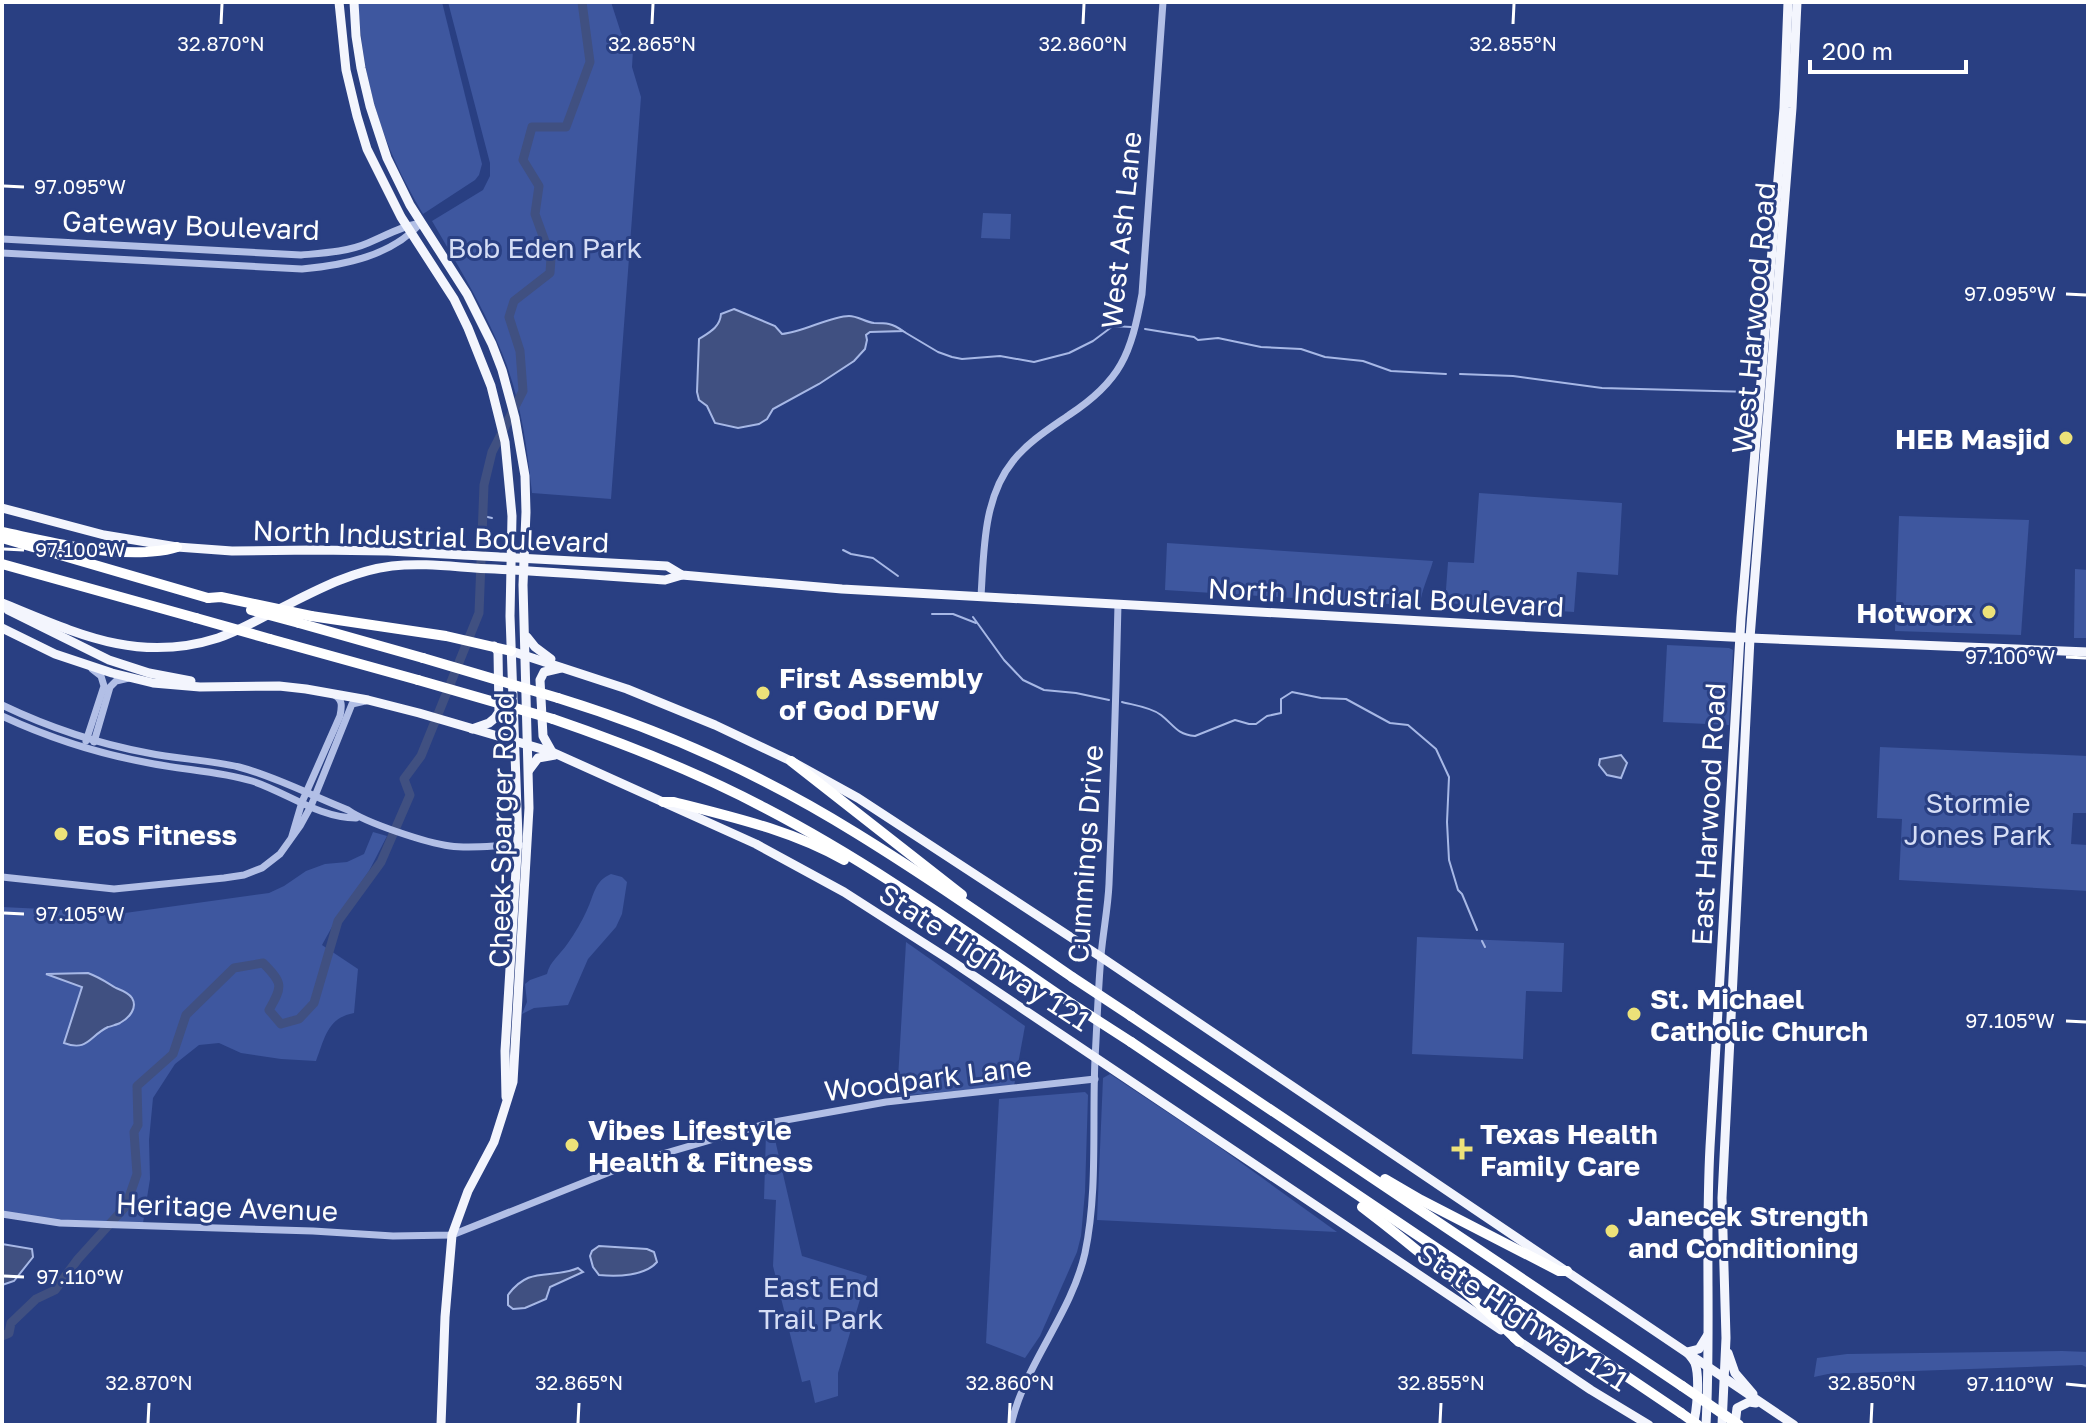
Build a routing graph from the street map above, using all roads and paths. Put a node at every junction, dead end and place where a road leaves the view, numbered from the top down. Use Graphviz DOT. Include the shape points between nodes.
graph roads {
  1 [pos="339,2"];
  2 [pos="354,2"];
  3 [pos="1163,2"];
  4 [pos="1788,2"];
  5 [pos="1797,2"];
  6 [pos="421,223"];
  7 [pos="408,230"];
  8 [pos="2,239"];
  9 [pos="124,246"];
  10 [pos="2,253"];
  11 [pos="123,260"];
  12 [pos="525,482"];
  13 [pos="510,483"];
  14 [pos="2,508"];
  15 [pos="2,532"];
  16 [pos="2,538"];
  17 [pos="177,547"];
  18 [pos="1752,548"];
  19 [pos="511,558"];
  20 [pos="525,559"];
  21 [pos="2,567"];
  22 [pos="511,570"];
  23 [pos="524,571"];
  24 [pos="682,575"];
  25 [pos="981,596"];
  26 [pos="208,598"];
  27 [pos="1118,604"];
  28 [pos="2,605"];
  29 [pos="2,628"];
  30 [pos="525,633"];
  31 [pos="1745,638"];
  32 [pos="491,645"];
  33 [pos="511,651"];
  34 [pos="2088,652"];
  35 [pos="526,656"];
  36 [pos="87,665"];
  37 [pos="564,667"];
  38 [pos="130,677"];
  39 [pos="226,687"];
  40 [pos="326,691"];
  41 [pos="368,700"];
  42 [pos="2,705"];
  43 [pos="2,716"];
  44 [pos="472,729"];
  45 [pos="514,741"];
  46 [pos="90,742"];
  47 [pos="528,745"];
  48 [pos="331,748"];
  49 [pos="556,754"];
  50 [pos="791,761"];
  51 [pos="529,770"];
  52 [pos="310,795"];
  53 [pos="302,802"];
  54 [pos="663,802"];
  55 [pos="311,806"];
  56 [pos="358,818"];
  57 [pos="291,838"];
  58 [pos="522,846"];
  59 [pos="1726,874"];
  60 [pos="1739,875"];
  61 [pos="2,877"];
  62 [pos="989,921"];
  63 [pos="962,930"];
  64 [pos="1101,957"];
  65 [pos="1719,995"];
  66 [pos="1733,996"];
  67 [pos="1716,1054"];
  68 [pos="1730,1055"];
  69 [pos="1095,1057"];
  70 [pos="1095,1079"];
  71 [pos="1713,1102"];
  72 [pos="1727,1103"];
  73 [pos="1344,1159"];
  74 [pos="1324,1174"];
  75 [pos="2,1214"];
  76 [pos="452,1235"];
  77 [pos="1723,1248"];
  78 [pos="1707,1253"];
  79 [pos="1567,1271"];
  80 [pos="1707,1336"];
  81 [pos="1726,1338"];
  82 [pos="1519,1342"];
  83 [pos="1687,1352"];
  84 [pos="1709,1367"];
  85 [pos="1724,1378"];
  86 [pos="1760,1403"];
  87 [pos="441,1425"];
  88 [pos="1011,1425"];
  89 [pos="1649,1425"];
  90 [pos="1696,1425"];
  91 [pos="1706,1425"];
  92 [pos="1722,1425"];
  93 [pos="1737,1425"];
  94 [pos="1794,1425"];
  1 -- 7 [label="main road, Cheek-Sparger Road" via="357,116 376,169"];
  2 -- 6 [label="main road, Cheek-Sparger Road" via="370,106 387,158"];
  3 -- 25 [label="street, West Ash Lane" via="1142,292 1133,338 1107,386 1036,437 1001,480 988,517"];
  4 -- 18 [label="main road, West Harwood Road"];
  5 -- 18 [label="main road, West Harwood Road"];
  6 -- 7 [label="street, Gateway Boulevard"];
  6 -- 12 [label="main road, Cheek-Sparger Road" via="492,344 515,418"];
  7 -- 9 [label="street, Gateway Boulevard" via="334,253 301,255"];
  7 -- 11 [label="street, Gateway Boulevard" via="374,254 350,263 302,269"];
  7 -- 13 [label="main road, Cheek-Sparger Road" via="454,299 483,362 505,442"];
  8 -- 9 [label="street, Gateway Boulevard"];
  9 -- 11 [label="street"];
  10 -- 11 [label="street, Gateway Boulevard"];
  12 -- 13 [label="main road"];
  12 -- 20 [label="main road, Cheek-Sparger Road"];
  13 -- 19 [label="main road, Cheek-Sparger Road"];
  14 -- 17 [label="main road, North Industrial Boulevard" via="104,535"];
  15 -- 17 [label="highway" via="96,550"];
  16 -- 26 [label="highway"];
  17 -- 19 [label="main road, North Industrial Boulevard"];
  18 -- 31 [label="main road, West Harwood Road"];
  19 -- 20 [label="main road, North Industrial Boulevard"];
  19 -- 22 [label="main road, Cheek-Sparger Road"];
  20 -- 23 [label="main road, Cheek-Sparger Road"];
  20 -- 24 [label="main road, North Industrial Boulevard" via="667,566"];
  21 -- 63 [label="highway, bridge" via="418,680 638,749 767,809"];
  22 -- 23 [label="main road, North Industrial Boulevard"];
  22 -- 28 [label="main road, North Industrial Boulevard" via="393,566 345,577 222,637 184,646 111,644"];
  22 -- 33 [label="main road, Cheek-Sparger Road"];
  23 -- 24 [label="main road, North Industrial Boulevard" via="665,580"];
  23 -- 30 [label="main road, Cheek-Sparger Road"];
  24 -- 25 [label="main road, North Industrial Boulevard"];
  25 -- 27 [label="main road, North Industrial Boulevard"];
  26 -- 32 [label="highway, bridge"];
  26 -- 62 [label="highway, bridge" via="558,698 685,745 854,832"];
  27 -- 31 [label="main road, North Industrial Boulevard"];
  27 -- 64 [label="street, Cummings Drive" via="1109,887"];
  28 -- 39 [label="main road" via="122,665"];
  29 -- 36 [label="main road"];
  30 -- 35 [label="main road, Cheek-Sparger Road"];
  30 -- 37 [label="main road" via="540,652"];
  31 -- 34 [label="main road, North Industrial Boulevard"];
  31 -- 59 [label="main road, East Harwood Road"];
  31 -- 60 [label="main road, East Harwood Road"];
  32 -- 33 [label="highway"];
  32 -- 44 [label="main road" via="498,652 500,708 495,718"];
  33 -- 35 [label="main road"];
  33 -- 45 [label="main road, Cheek-Sparger Road"];
  35 -- 37 [label="main road"];
  35 -- 47 [label="main road, Cheek-Sparger Road"];
  36 -- 38 [label="main road"];
  36 -- 46 [label="street" via="104,686"];
  37 -- 49 [label="main road" via="544,672 540,680 543,736"];
  37 -- 50 [label="main road" via="688,714"];
  38 -- 39 [label="main road" via="166,685"];
  38 -- 46 [label="street" via="110,687"];
  39 -- 40 [label="main road, State Highway 121"];
  40 -- 41 [label="main road, State Highway 121"];
  40 -- 48 [label="street" via="341,702"];
  41 -- 44 [label="main road, State Highway 121"];
  41 -- 48 [label="street" via="352,704"];
  42 -- 46 [label="street"];
  43 -- 46 [label="street"];
  44 -- 45 [label="main road, State Highway 121"];
  45 -- 47 [label="main road, State Highway 121"];
  45 -- 58 [label="main road, Cheek-Sparger Road"];
  46 -- 52 [label="street" via="237,767"];
  46 -- 53 [label="street" via="145,762 234,776"];
  47 -- 49 [label="main road, State Highway 121"];
  47 -- 51 [label="main road, Cheek-Sparger Road"];
  48 -- 52 [label="street"];
  49 -- 51 [label="main road" via="538,758"];
  49 -- 54 [label="main road, State Highway 121"];
  50 -- 62 [label="highway" via="983,911"];
  50 -- 64 [label="main road" via="890,818"];
  51 -- 58 [label="main road, Cheek-Sparger Road"];
  52 -- 53 [label="street"];
  52 -- 55 [label="street"];
  52 -- 56 [label="street"];
  53 -- 55 [label="street"];
  53 -- 57 [label="street"];
  54 -- 63 [label="highway" via="783,832 839,857"];
  54 -- 69 [label="main road, State Highway 121" via="844,892"];
  55 -- 56 [label="street"];
  55 -- 57 [label="street"];
  56 -- 58 [label="street" via="447,846"];
  57 -- 61 [label="street" via="262,868 224,878 114,889"];
  58 -- 76 [label="main road, Cheek-Sparger Road" via="513,1082 494,1142"];
  59 -- 60 [label="main road"];
  59 -- 65 [label="main road, East Harwood Road"];
  60 -- 66 [label="main road, East Harwood Road"];
  62 -- 73 [label="highway, bridge"];
  63 -- 74 [label="highway, bridge"];
  64 -- 69 [label="street, Cummings Drive"];
  64 -- 79 [label="main road"];
  65 -- 66 [label="main road"];
  65 -- 67 [label="main road, East Harwood Road"];
  66 -- 68 [label="main road, East Harwood Road"];
  67 -- 68 [label="main road"];
  67 -- 71 [label="main road, East Harwood Road"];
  68 -- 72 [label="main road, East Harwood Road"];
  69 -- 70 [label="street, Cummings Drive"];
  69 -- 82 [label="main road, State Highway 121"];
  70 -- 76 [label="street, Woodpark Lane" via="886,1102 769,1123 635,1162"];
  70 -- 88 [label="street, Cummings Drive" via="1092,1217 1084,1257 1069,1301 1017,1400"];
  71 -- 72 [label="main road"];
  71 -- 78 [label="main road, East Harwood Road"];
  72 -- 77 [label="main road, East Harwood Road"];
  73 -- 79 [label="highway"];
  73 -- 93 [label="highway, bridge"];
  74 -- 82 [label="highway"];
  74 -- 90 [label="highway, bridge"];
  75 -- 76 [label="street, Heritage Avenue" via="97,1225"];
  76 -- 87 [label="main road, Cheek-Sparger Road"];
  77 -- 78 [label="main road"];
  77 -- 81 [label="main road, East Harwood Road"];
  78 -- 80 [label="main road, East Harwood Road"];
  79 -- 83 [label="main road"];
  80 -- 83 [label="main road" via="1699,1349"];
  80 -- 84 [label="main road, East Harwood Road"];
  81 -- 85 [label="main road, East Harwood Road"];
  81 -- 86 [label="main road" via="1735,1373"];
  82 -- 89 [label="main road, State Highway 121"];
  83 -- 84 [label="main road"];
  83 -- 90 [label="main road" via="1696,1365"];
  84 -- 85 [label="main road"];
  84 -- 91 [label="main road, East Harwood Road"];
  85 -- 86 [label="main road"];
  85 -- 92 [label="main road, East Harwood Road"];
  86 -- 93 [label="main road" via="1737,1408"];
  86 -- 94 [label="main road"];
}
